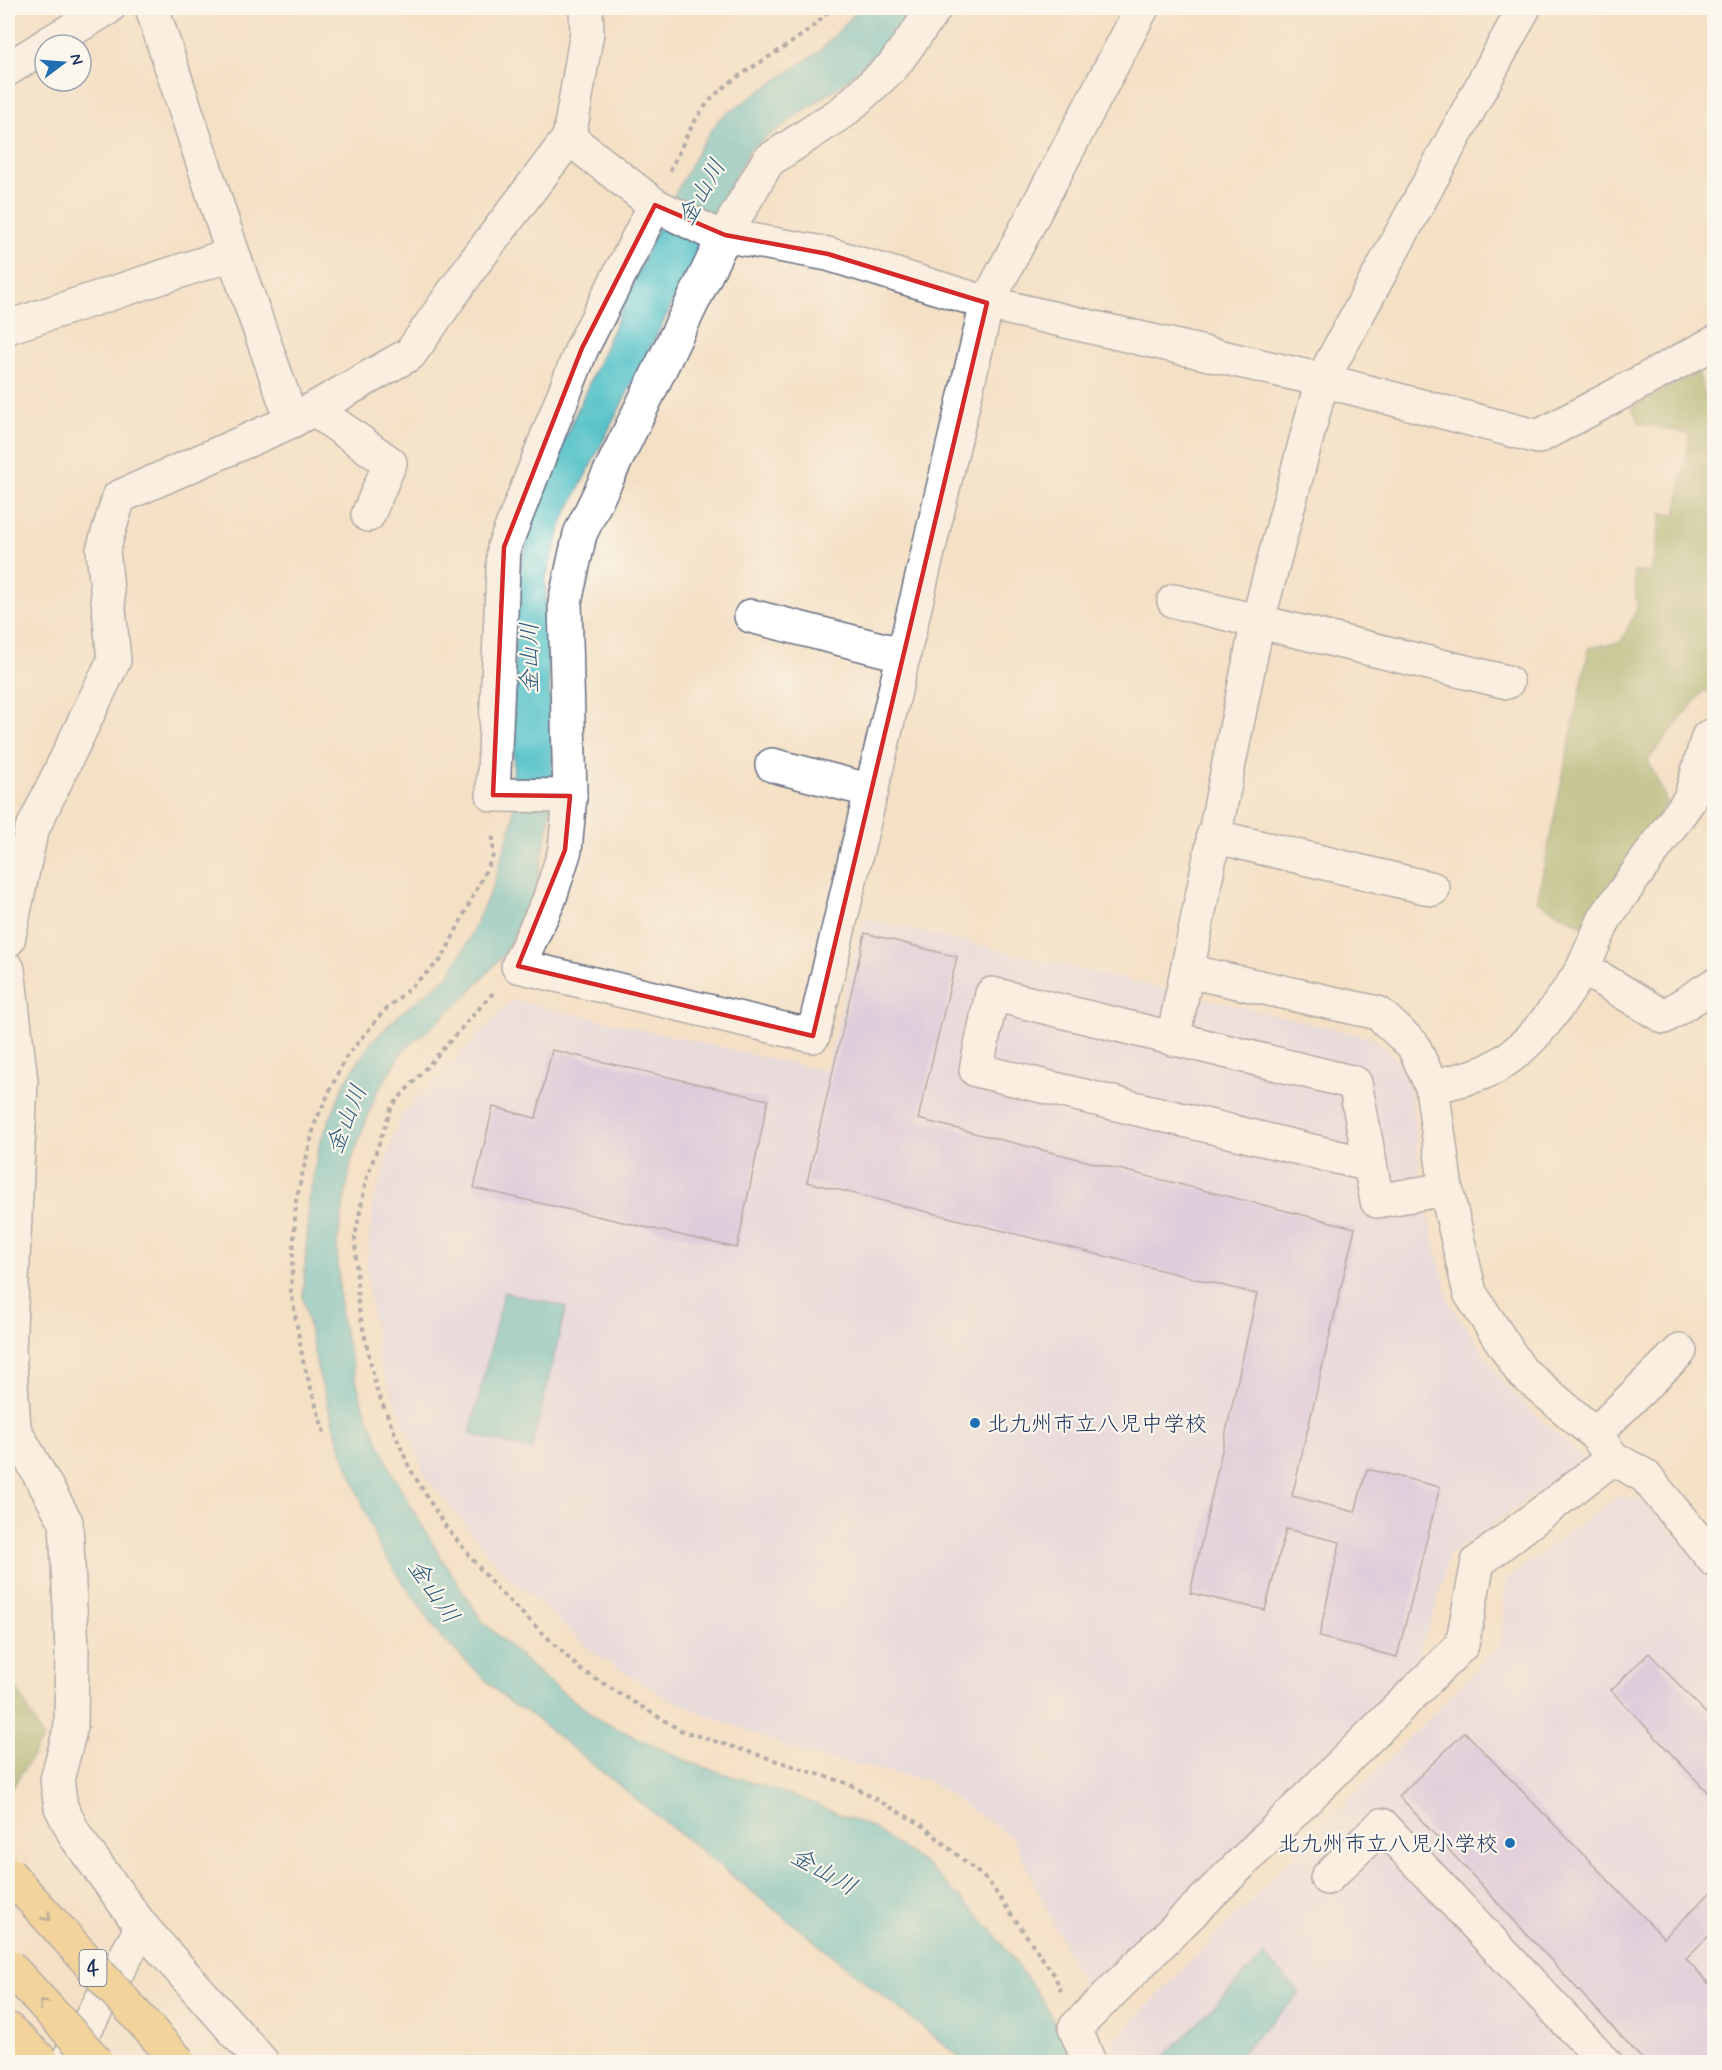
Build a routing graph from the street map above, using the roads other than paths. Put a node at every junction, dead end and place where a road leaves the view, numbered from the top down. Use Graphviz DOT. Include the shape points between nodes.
graph roads {
  1 [pos="108,8"];
  2 [pos="152,8"];
  3 [pos="586,8"];
  4 [pos="935,8"];
  5 [pos="1142,8"];
  6 [pos="1524,8"];
  7 [pos="66,33"];
  8 [pos="33,53"];
  9 [pos="8,69"];
  10 [pos="568,138"];
  11 [pos="660,207"];
  12 [pos="718,234"];
  13 [pos="233,254"];
  14 [pos="987,303"];
  15 [pos="8,327"];
  16 [pos="1714,344"];
  17 [pos="1322,380"];
  18 [pos="303,415"];
  19 [pos="368,515"];
  20 [pos="1173,602"];
  21 [pos="751,616"];
  22 [pos="1258,620"];
  23 [pos="904,655"];
  24 [pos="1507,681"];
  25 [pos="1708,737"];
  26 [pos="772,765"];
  27 [pos="872,791"];
  28 [pos="562,796"];
  29 [pos="1213,836"];
  30 [pos="1433,889"];
  31 [pos="8,940"];
  32 [pos="1582,968"];
  33 [pos="8,969"];
  34 [pos="1186,971"];
  35 [pos="1714,985"];
  36 [pos="1173,1038"];
  37 [pos="1432,1087"];
  38 [pos="1370,1165"];
  39 [pos="1446,1189"];
  40 [pos="8,1350"];
  41 [pos="1680,1351"];
  42 [pos="1604,1446"];
  43 [pos="1714,1560"];
  44 [pos="8,1873"];
  45 [pos="1327,1878"];
  46 [pos="142,1927"];
  47 [pos="8,1965"];
  48 [pos="8,2029"];
  49 [pos="43,2062"];
  50 [pos="67,2062"];
  51 [pos="97,2062"];
  52 [pos="179,2062"];
  53 [pos="262,2062"];
  54 [pos="1089,2062"];
  55 [pos="1605,2062"];
  1 -- 7 [label="street"];
  2 -- 13 [label="street"];
  3 -- 10 [label="street" via="587,32"];
  4 -- 12 [label="street" via="893,66 844,111 768,161"];
  5 -- 14 [label="street"];
  6 -- 17 [label="street"];
  8 -- 9 [label="street"];
  10 -- 11 [label="street"];
  10 -- 18 [label="street" via="410,354"];
  11 -- 12 [label="street"];
  11 -- 28 [label="street" via="582,348 504,547 501,796"];
  12 -- 14 [label="street" via="828,254"];
  12 -- 28 [label="street" via="580,534 565,602"];
  13 -- 15 [label="street"];
  13 -- 18 [label="street"];
  14 -- 17 [label="street"];
  14 -- 23 [label="street"];
  16 -- 17 [label="street" via="1538,436"];
  17 -- 22 [label="street"];
  18 -- 19 [label="street" via="390,463"];
  18 -- 31 [label="street" via="119,497 103,550 114,660 31,832"];
  20 -- 22 [label="street"];
  21 -- 23 [label="street"];
  22 -- 24 [label="street"];
  22 -- 29 [label="street"];
  23 -- 27 [label="street"];
  25 -- 32 [label="street" via="1690,799 1605,918"];
  26 -- 27 [label="street"];
  27 -- 28 [label="street" via="813,1036 518,966 549,900 565,850"];
  29 -- 30 [label="street"];
  29 -- 34 [label="street"];
  32 -- 35 [label="street" via="1664,1017"];
  32 -- 37 [label="street" via="1558,1007 1523,1047 1486,1071"];
  33 -- 40 [label="street" via="21,1081"];
  34 -- 36 [label="street"];
  34 -- 37 [label="street" via="1378,1013 1413,1045"];
  36 -- 38 [label="street" via="1355,1083"];
  36 -- 38 [label="street" via="992,994 976,1070"];
  37 -- 39 [label="street"];
  38 -- 39 [label="street" via="1377,1201"];
  39 -- 42 [label="street" via="1470,1293 1521,1371"];
  40 -- 46 [label="street" via="14,1429 66,1522 71,1726 57,1780 61,1807 76,1837"];
  41 -- 42 [label="street"];
  42 -- 43 [label="street" via="1645,1476"];
  42 -- 54 [label="street" via="1478,1562 1462,1645 1075,2028"];
  44 -- 52 [label="highway, 4, one-way, bridge"];
  45 -- 55 [label="street" via="1382,1825"];
  46 -- 50 [label="street"];
  46 -- 53 [label="street"];
  51 -- 47 [label="highway, one-way, bridge"];
  48 -- 49 [label="highway"];
}
